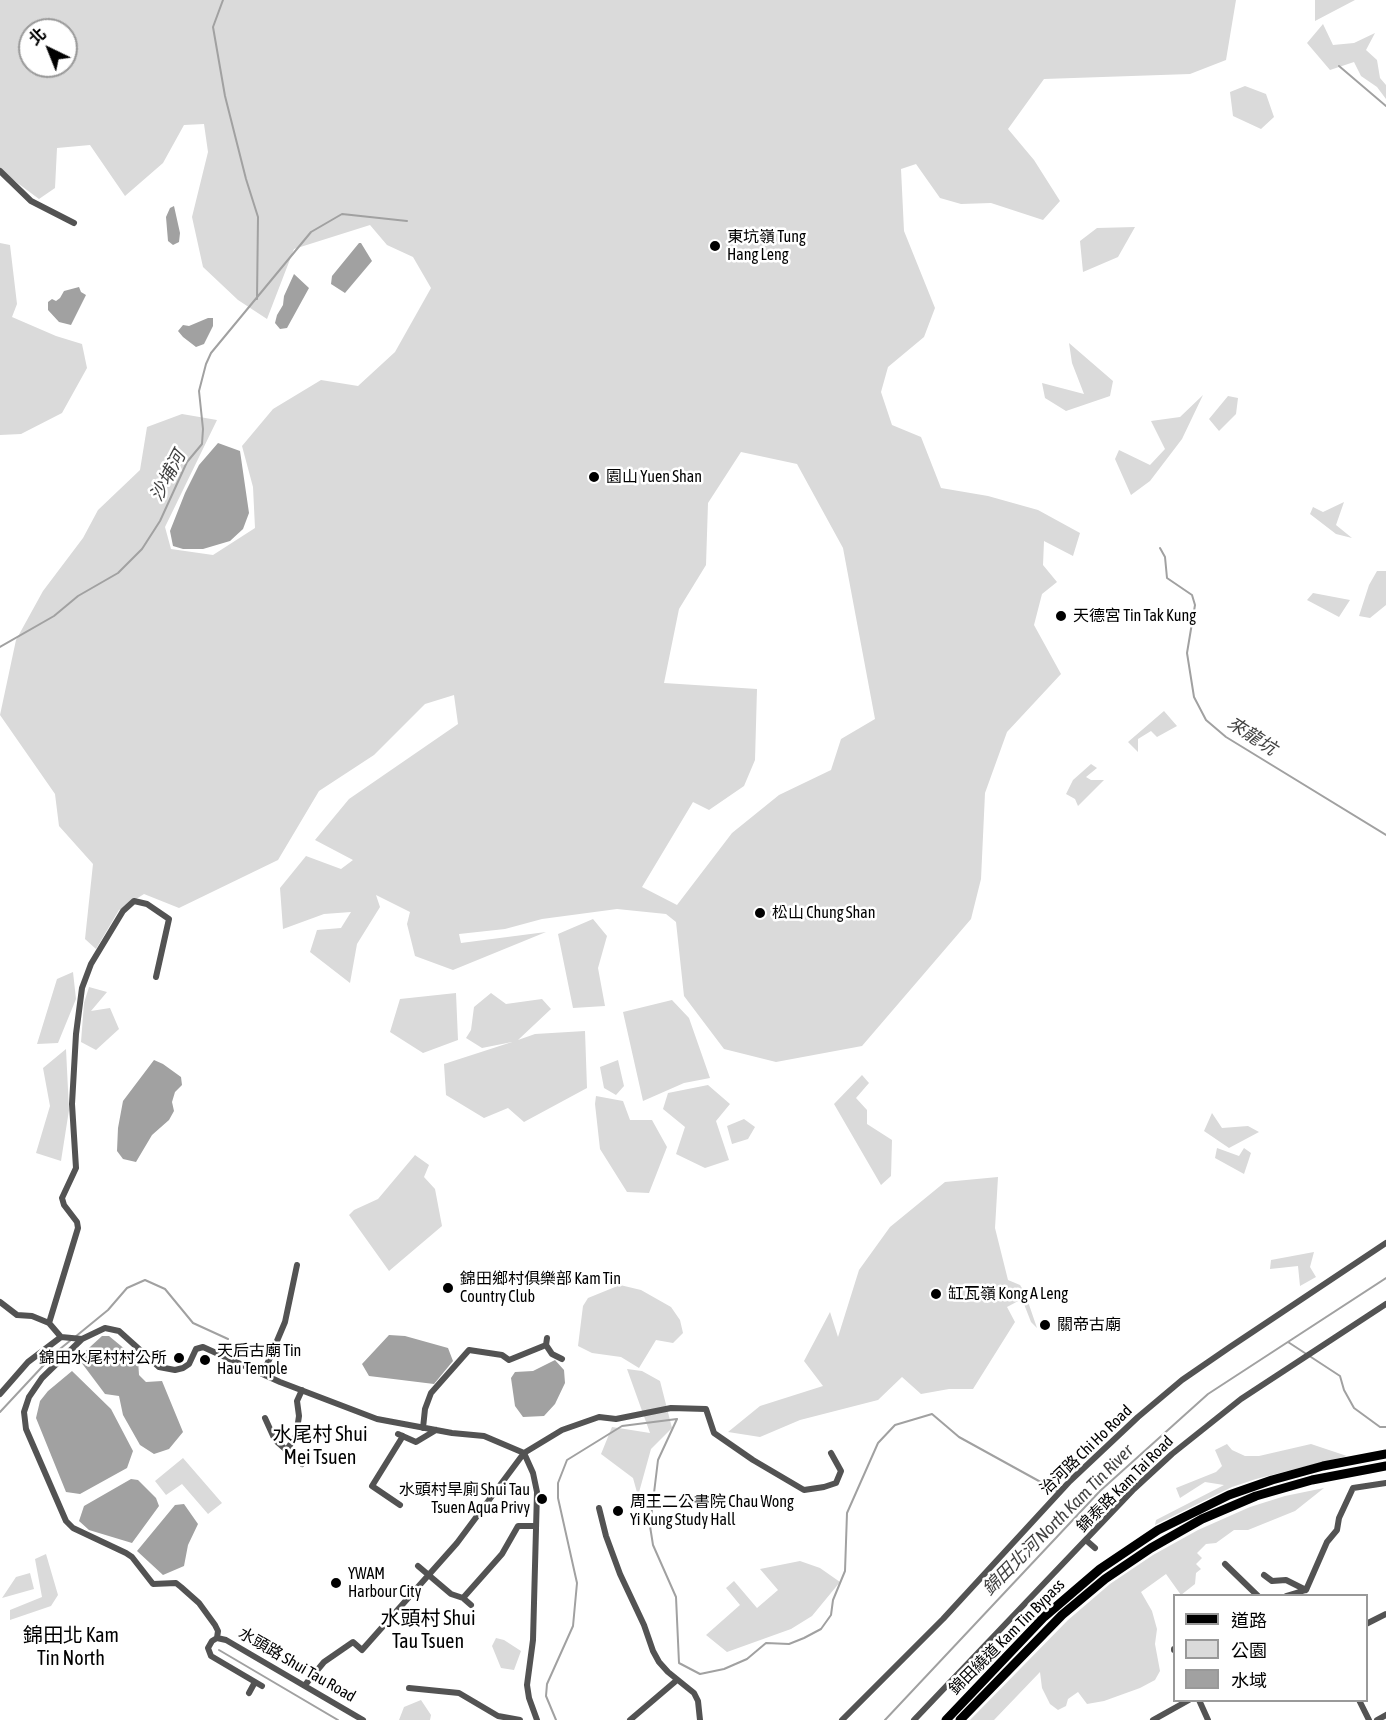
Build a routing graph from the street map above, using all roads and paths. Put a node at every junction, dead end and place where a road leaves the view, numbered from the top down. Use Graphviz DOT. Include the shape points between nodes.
graph roads {
  1 [pos="0,171"];
  2 [pos="74,223"];
  3 [pos="156,976"];
  4 [pos="1386,1243"];
  5 [pos="297,1265"];
  6 [pos="0,1302"];
  7 [pos="1386,1304"];
  8 [pos="49,1323"];
  9 [pos="60,1337"];
  10 [pos="82,1339"];
  11 [pos="562,1359"];
  12 [pos="263,1374"];
  13 [pos="302,1390"];
  14 [pos="0,1394"];
  15 [pos="265,1418"];
  16 [pos="423,1428"];
  17 [pos="436,1430"];
  18 [pos="286,1451"];
  19 [pos="524,1453"];
  20 [pos="831,1453"];
  21 [pos="1386,1454"];
  22 [pos="302,1464"];
  23 [pos="1386,1466"];
  24 [pos="1386,1483"];
  25 [pos="400,1505"];
  26 [pos="599,1508"];
  27 [pos="536,1526"];
  28 [pos="1087,1541"];
  29 [pos="1095,1548"];
  30 [pos="1225,1564"];
  31 [pos="418,1566"];
  32 [pos="429,1574"];
  33 [pos="1264,1575"];
  34 [pos="1306,1590"];
  35 [pos="1256,1594"];
  36 [pos="1293,1594"];
  37 [pos="463,1598"];
  38 [pos="471,1605"];
  39 [pos="1386,1614"];
  40 [pos="1368,1623"];
  41 [pos="217,1638"];
  42 [pos="677,1680"];
  43 [pos="255,1682"];
  44 [pos="305,1685"];
  45 [pos="262,1686"];
  46 [pos="409,1688"];
  47 [pos="249,1693"];
  48 [pos="1187,1702"];
  49 [pos="1199,1702"];
  50 [pos="1360,1702"];
  51 [pos="1386,1715"];
  52 [pos="363,1720"];
  53 [pos="520,1720"];
  54 [pos="537,1720"];
  55 [pos="630,1720"];
  56 [pos="700,1720"];
  57 [pos="842,1720"];
  58 [pos="914,1720"];
  59 [pos="946,1720"];
  60 [pos="960,1720"];
  61 [pos="1153,1720"];
  62 [pos="1208,1720"];
  63 [pos="1369,1720"];
  64 [pos="1377,1720"];
  1 -- 2 [label="street" via="31,201"];
  3 -- 8 [label="street" via="169,919 147,903 134,901 123,911 91,964 82,988 72,1104 76,1170 63,1198 78,1228"];
  4 -- 57 [label="street, 治河路 Chi Ho Road" via="1220,1353 1138,1417 1070,1481 943,1619"];
  5 -- 12 [label="street" via="285,1322"];
  6 -- 8 [label="street" via="17,1315"];
  7 -- 28 [label="street, 錦泰路 Kam Tai Road" via="1241,1399 1134,1489"];
  8 -- 9 [label="street"];
  9 -- 10 [label="street"];
  9 -- 14 [label="street" via="28,1362"];
  10 -- 12 [label="street" via="111,1329 119,1331 159,1367 183,1368 199,1347"];
  10 -- 41 [label="street" via="42,1378 24,1412 26,1430 66,1521 132,1557 153,1584 176,1583 200,1603 218,1631"];
  11 -- 16 [label="street" via="552,1354 547,1341 509,1360 502,1355 469,1350 431,1393"];
  12 -- 13 [label="street"];
  13 -- 16 [label="street" via="376,1419"];
  13 -- 18 [label="street" via="297,1401 296,1436"];
  15 -- 18 [label="street" via="275,1440"];
  16 -- 17 [label="street"];
  17 -- 19 [label="street" via="484,1436"];
  17 -- 25 [label="street" via="416,1442 401,1435 372,1486"];
  18 -- 22 [label="street"];
  19 -- 20 [label="street" via="562,1430 598,1417 616,1419 671,1408 706,1409 714,1433 804,1490 836,1483 841,1471"];
  19 -- 27 [label="street" via="536,1481"];
  19 -- 32 [label="street"];
  21 -- 59 [label="main road, 錦田繞道 Kam Tin Bypass" via="1272,1480 1195,1510 1158,1530 1100,1569 1044,1617"];
  23 -- 60 [label="main road, 錦田繞道 Kam Tin Bypass" via="1256,1496 1202,1519 1151,1548 1105,1579 1062,1616"];
  24 -- 34 [label="street" via="1353,1488 1337,1530 1327,1542"];
  26 -- 42 [label="street" via="620,1574 653,1651"];
  27 -- 37 [label="street" via="518,1526 502,1554"];
  27 -- 54 [label="street" via="533,1640 527,1685"];
  28 -- 29 [label="street"];
  28 -- 58 [label="street, 錦泰路 Kam Tai Road"];
  30 -- 35 [label="street"];
  31 -- 32 [label="street"];
  32 -- 37 [label="street" via="451,1594"];
  32 -- 44 [label="street" via="362,1650 353,1642 324,1662"];
  33 -- 34 [label="street"];
  34 -- 36 [label="street"];
  37 -- 38 [label="street"];
  39 -- 40 [label="street"];
  41 -- 43 [label="street, 水頭路 Shui Tau Road" via="208,1648 211,1656"];
  41 -- 44 [label="street, 水頭路 Shui Tau Road"];
  42 -- 55 [label="street"];
  42 -- 56 [label="street" via="694,1693"];
  43 -- 45 [label="street, 水頭路 Shui Tau Road"];
  43 -- 47 [label="street"];
  44 -- 52 [label="street, 水頭路 Shui Tau Road"];
  46 -- 53 [label="street" via="459,1692 498,1716"];
  48 -- 61 [label="street"];
  49 -- 62 [label="street"];
  50 -- 63 [label="street"];
  51 -- 64 [label="street"];
}
